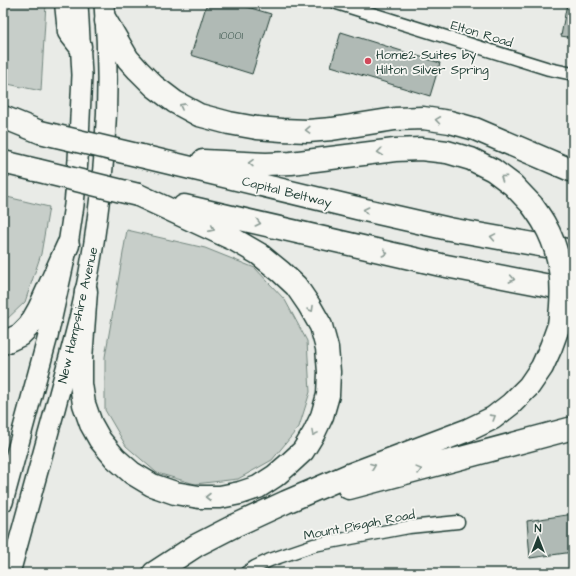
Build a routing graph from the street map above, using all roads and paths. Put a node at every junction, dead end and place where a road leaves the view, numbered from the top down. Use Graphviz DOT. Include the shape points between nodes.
graph roads {
  1 [pos="66,3"];
  2 [pos="78,3"];
  3 [pos="337,3"];
  4 [pos="105,12"];
  5 [pos="80,46"];
  6 [pos="573,74"];
  7 [pos="3,117"];
  8 [pos="3,123"];
  9 [pos="40,132"];
  10 [pos="141,156"];
  11 [pos="3,162"];
  12 [pos="3,167"];
  13 [pos="36,170"];
  14 [pos="573,171"];
  15 [pos="138,195"];
  16 [pos="68,245"];
  17 [pos="573,251"];
  18 [pos="573,289"];
  19 [pos="86,291"];
  20 [pos="3,343"];
  21 [pos="573,428"];
  22 [pos="3,502"];
  23 [pos="458,522"];
  24 [pos="234,526"];
  25 [pos="10,573"];
  26 [pos="154,573"];
  27 [pos="246,573"];
  1 -- 5 [label="highway" via="69,32"];
  2 -- 5 [label="main road, New Hampshire Avenue"];
  3 -- 6 [label="street, Elton Road" via="549,69"];
  14 -- 4 [label="highway, one-way" via="475,129 450,122 423,118 395,119 308,131 257,128 199,115 175,102 138,70 128,58"];
  4 -- 19 [label="main road, New Hampshire Avenue" via="107,88 104,165"];
  5 -- 16 [label="main road, New Hampshire Avenue" via="82,75 78,160"];
  7 -- 9 [label="highway"];
  8 -- 9 [label="highway, Capital Beltway"];
  9 -- 10 [label="highway, Capital Beltway, bridge"];
  17 -- 10 [label="highway, Capital Beltway, one-way" via="449,229"];
  24 -- 10 [label="highway, one-way, bridge" via="349,475 468,430 493,418 512,404 542,367 559,325 562,306 559,260 544,223 532,205 513,185 471,159 448,152 395,150 266,164"];
  11 -- 13 [label="highway"];
  12 -- 13 [label="highway"];
  13 -- 15 [label="highway, bridge"];
  15 -- 18 [label="highway, one-way" via="441,265"];
  15 -- 19 [label="highway, one-way" via="235,240 259,254 296,286 309,305 321,326 327,348 329,372 328,395 322,416 303,451 275,476 258,486 240,493 220,496 175,493 152,485 132,473 100,440 84,404 81,359"];
  16 -- 20 [label="highway" via="30,325 20,335"];
  16 -- 22 [label="main road, New Hampshire Avenue" via="48,336"];
  19 -- 25 [label="main road, New Hampshire Avenue"];
  24 -- 21 [label="highway, one-way" via="346,489"];
  23 -- 27 [label="street, Mount Pisgah Road" via="409,527 314,545 270,560"];
  24 -- 26 [label="highway" via="197,545"];
}
